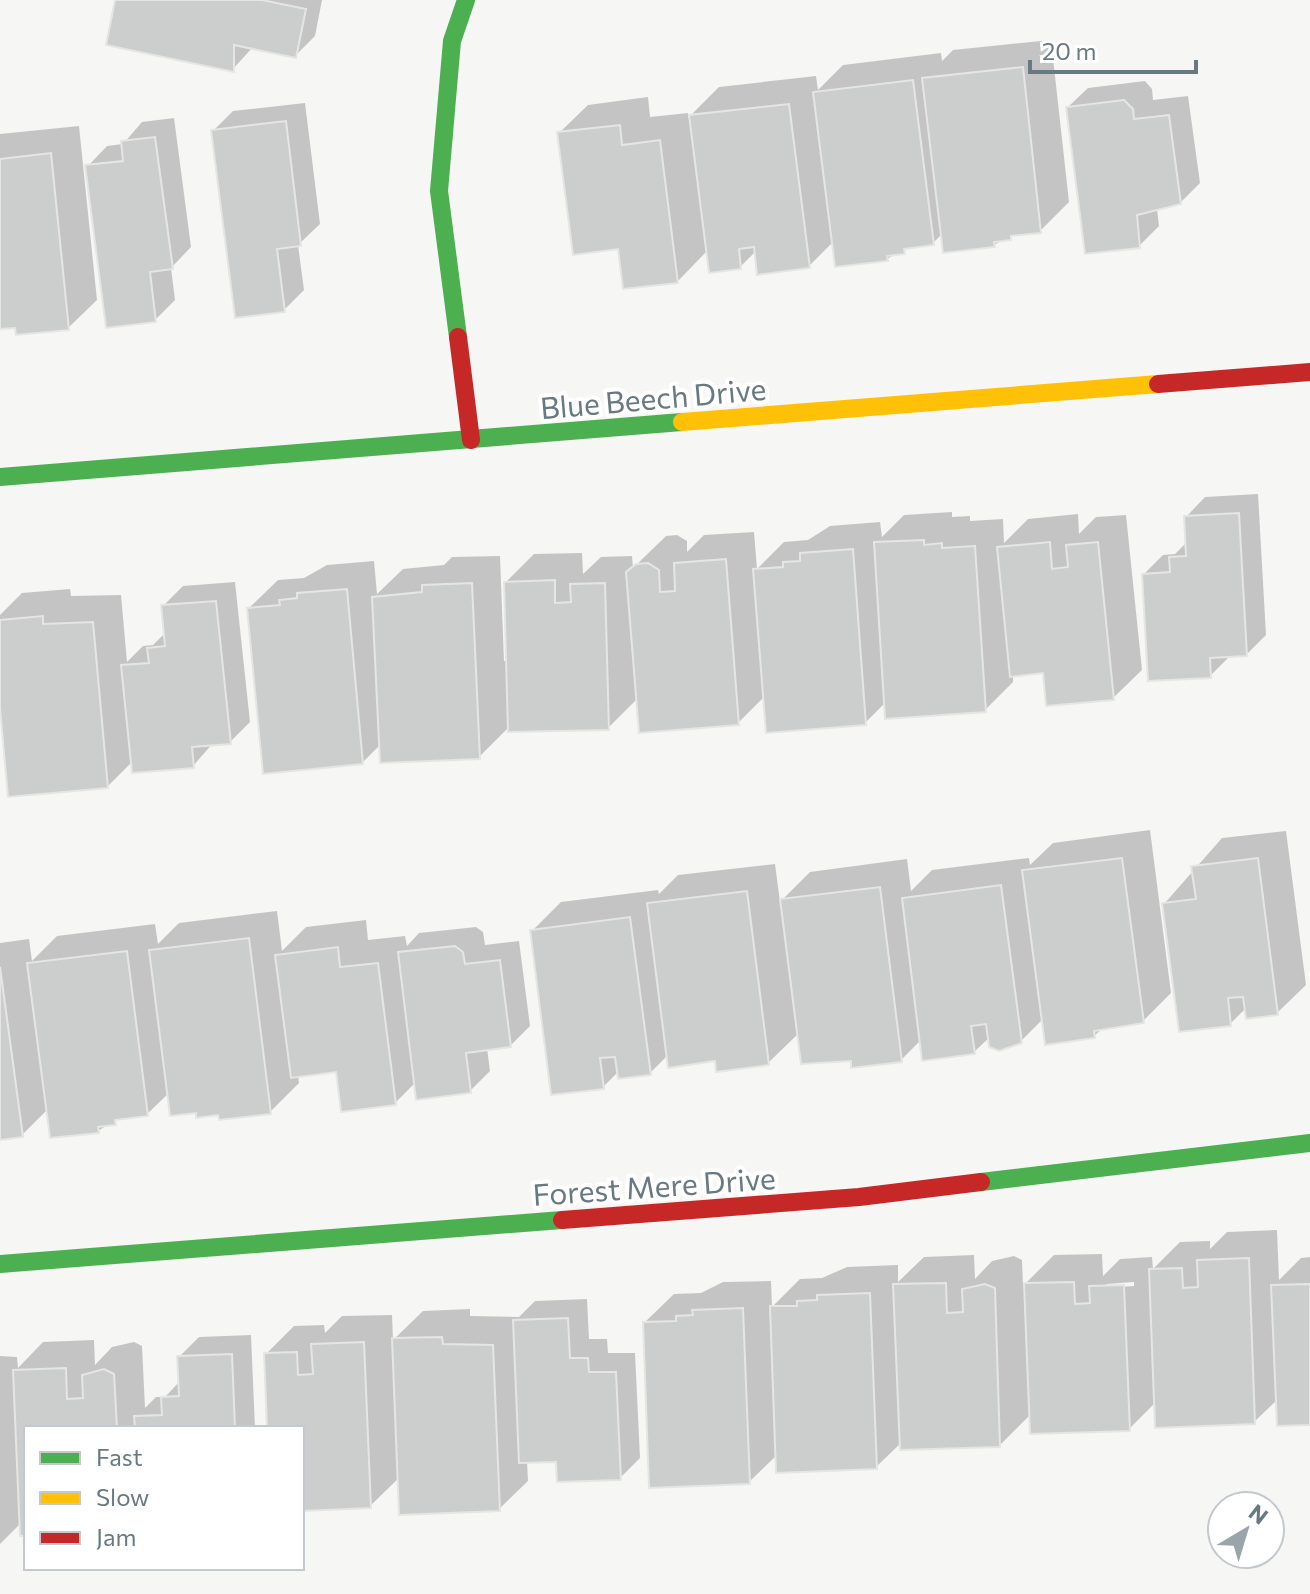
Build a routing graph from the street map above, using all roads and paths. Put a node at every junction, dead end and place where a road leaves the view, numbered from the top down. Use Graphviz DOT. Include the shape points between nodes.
graph roads {
  1 [pos="466,0"];
  2 [pos="1310,372"];
  3 [pos="471,440"];
  4 [pos="0,477"];
  5 [pos="1310,1143"];
  6 [pos="0,1264"];
  1 -- 3 [label="street" via="452,41 439,191"];
  2 -- 3 [label="street, Blue Beech Drive"];
  3 -- 4 [label="street, Blue Beech Drive"];
  5 -- 6 [label="street, Forest Mere Drive" via="859,1197"];
}
